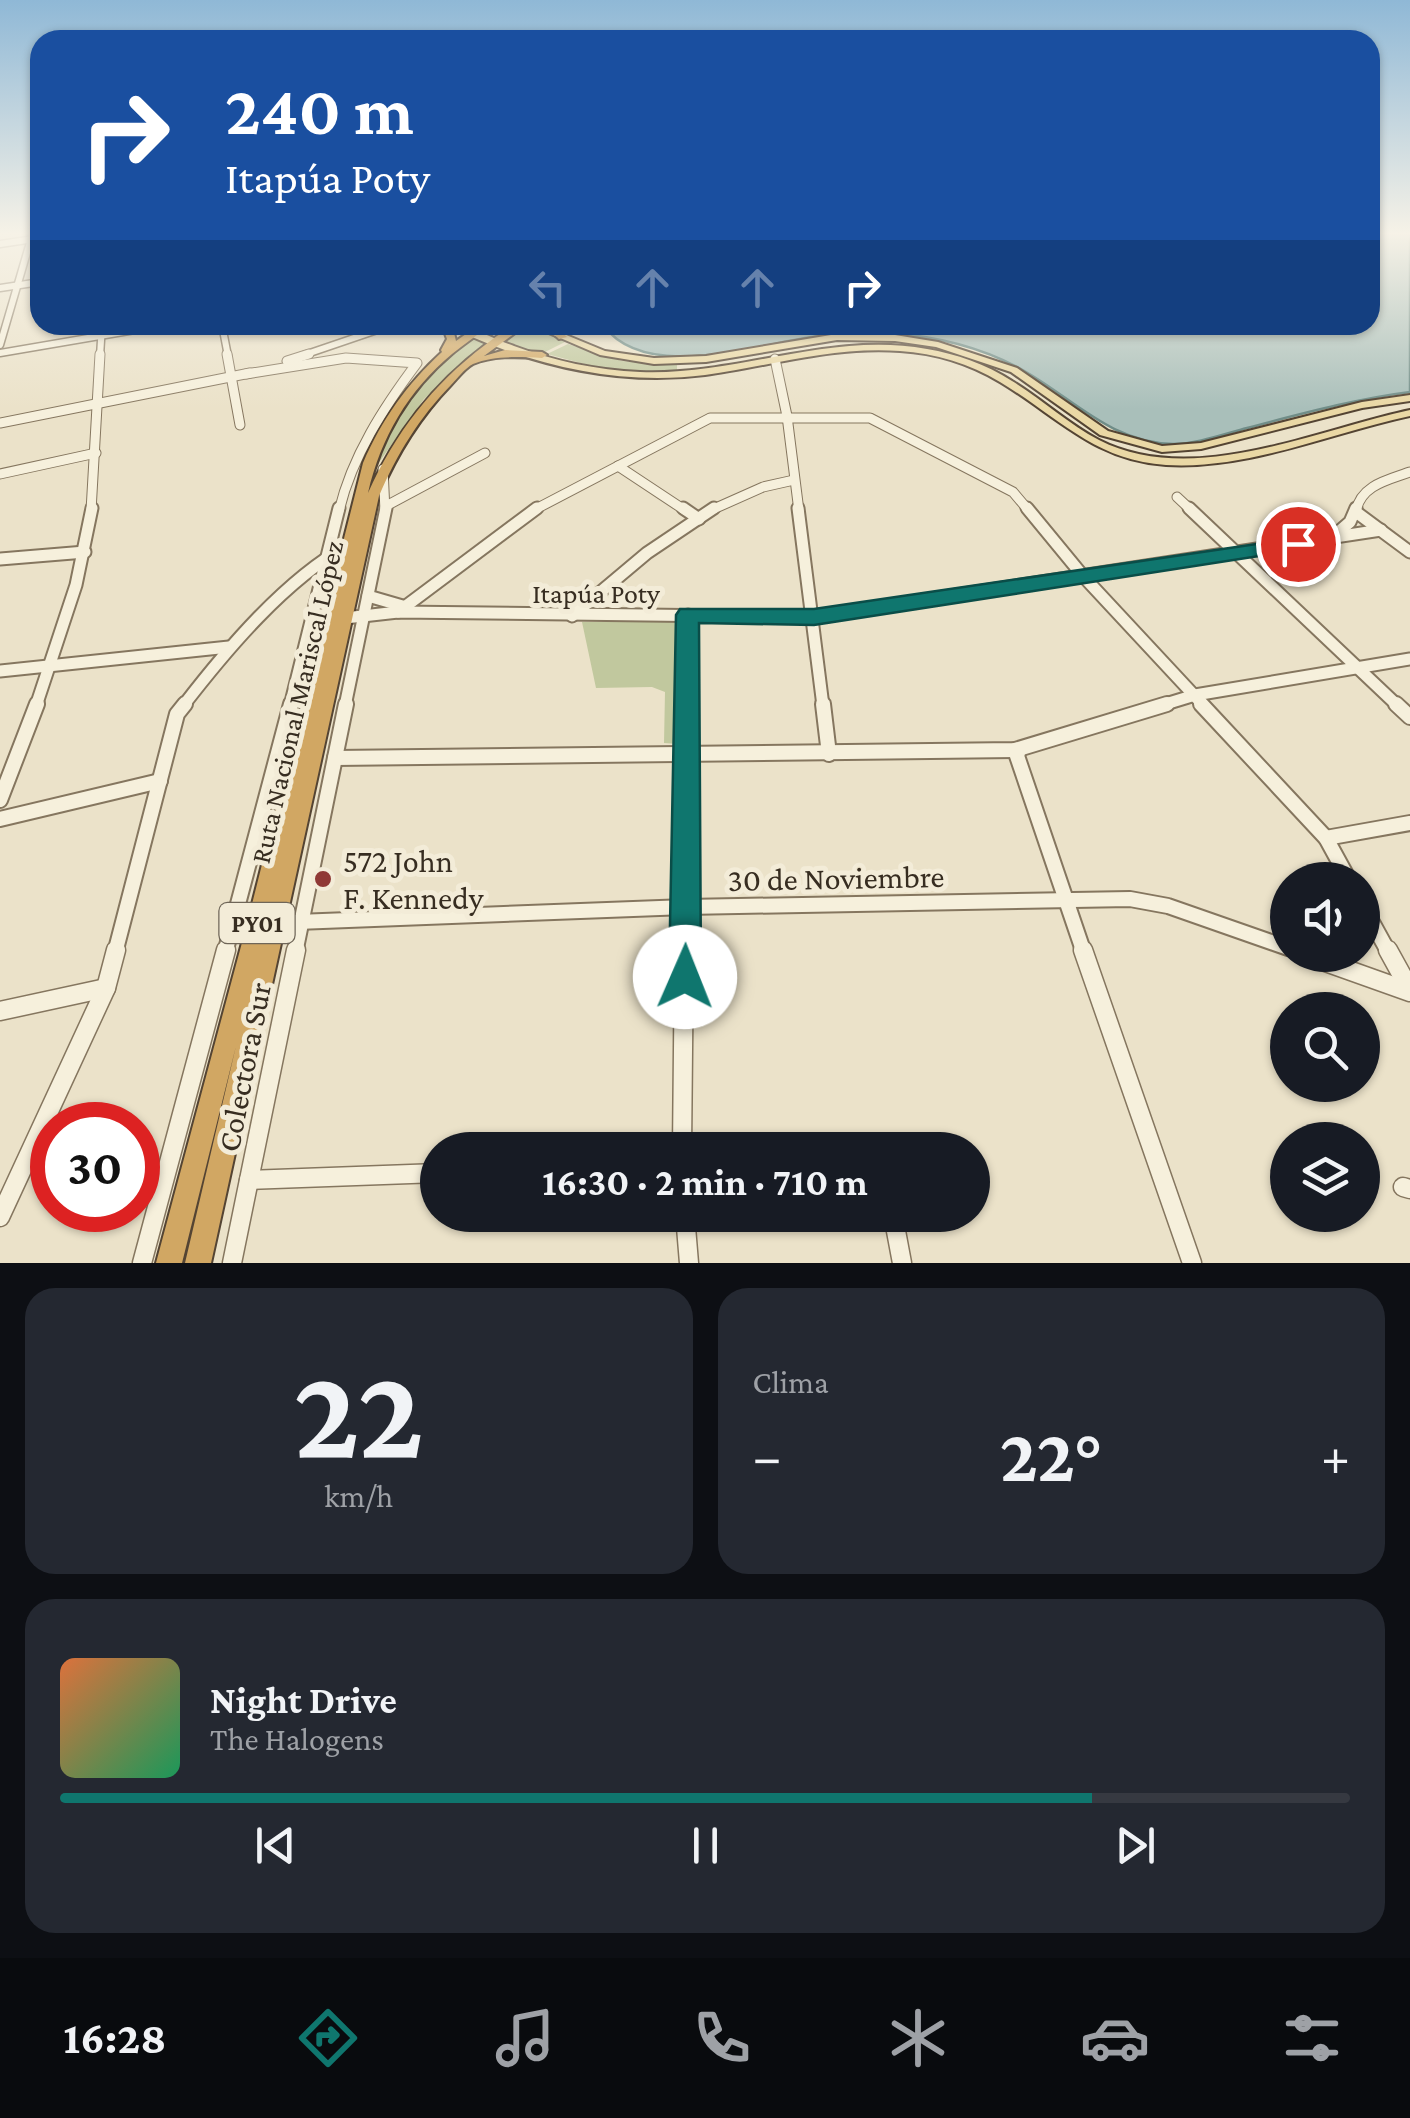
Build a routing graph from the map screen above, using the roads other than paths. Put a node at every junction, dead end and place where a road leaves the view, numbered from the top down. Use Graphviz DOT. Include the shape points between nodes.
graph roads {
  1 [pos="16,291"];
  2 [pos="2,330"];
  3 [pos="80,335"];
  4 [pos="102,335"];
  5 [pos="223,335"];
  6 [pos="364,335"];
  7 [pos="452,335"];
  8 [pos="475,335"];
  9 [pos="483,335"];
  10 [pos="491,335"];
  11 [pos="557,335"];
  12 [pos="562,337"];
  13 [pos="482,338"];
  14 [pos="347,341"];
  15 [pos="0,344"];
  16 [pos="0,353"];
  17 [pos="542,355"];
  18 [pos="440,357"];
  19 [pos="346,358"];
  20 [pos="775,359"];
  21 [pos="246,374"];
  22 [pos="230,381"];
  23 [pos="1410,398"];
  24 [pos="97,405"];
  25 [pos="1410,413"];
  26 [pos="787,416"];
  27 [pos="414,422"];
  28 [pos="0,424"];
  29 [pos="240,425"];
  30 [pos="96,453"];
  31 [pos="485,454"];
  32 [pos="618,466"];
  33 [pos="383,469"];
  34 [pos="1410,472"];
  35 [pos="0,474"];
  36 [pos="794,480"];
  37 [pos="1177,497"];
  38 [pos="386,506"];
  39 [pos="1356,512"];
  40 [pos="699,519"];
  41 [pos="1380,530"];
  42 [pos="1327,540"];
  43 [pos="85,552"];
  44 [pos="1410,552"];
  45 [pos="360,554"];
  46 [pos="1238,554"];
  47 [pos="326,557"];
  48 [pos="0,559"];
  49 [pos="1083,576"];
  50 [pos="368,596"];
  51 [pos="402,610"];
  52 [pos="688,615"];
  53 [pos="354,616"];
  54 [pos="572,616"];
  55 [pos="814,617"];
  56 [pos="230,647"];
  57 [pos="1410,659"];
  58 [pos="52,666"];
  59 [pos="1356,670"];
  60 [pos="0,671"];
  61 [pos="1195,696"];
  62 [pos="1410,717"];
  63 [pos="1018,753"];
  64 [pos="686,754"];
  65 [pos="829,754"];
  66 [pos="335,758"];
  67 [pos="160,781"];
  68 [pos="0,800"];
  69 [pos="0,819"];
  70 [pos="1410,823"];
  71 [pos="1326,838"];
  72 [pos="1339,862"];
  73 [pos="1068,902"];
  74 [pos="686,907"];
  75 [pos="301,922"];
  76 [pos="266,924"];
  77 [pos="1380,937"];
  78 [pos="1270,942"];
  79 [pos="1354,972"];
  80 [pos="106,988"];
  81 [pos="1410,992"];
  82 [pos="0,1011"];
  83 [pos="682,1132"];
  84 [pos="420,1174"];
  85 [pos="249,1180"];
  86 [pos="0,1217"];
  87 [pos="686,1232"];
  88 [pos="896,1232"];
  89 [pos="142,1263"];
  90 [pos="169,1263"];
  91 [pos="198,1263"];
  92 [pos="232,1263"];
  93 [pos="689,1263"];
  94 [pos="902,1263"];
  95 [pos="1192,1263"];
  1 -- 2 [label="street"];
  2 -- 15 [label="street"];
  3 -- 16 [label="street"];
  4 -- 24 [label="street"];
  5 -- 22 [label="street"];
  6 -- 14 [label="street"];
  7 -- 18 [label="highway"];
  8 -- 13 [label="main road"];
  9 -- 13 [label="highway, Ruta Nacional Mariscal López / PY01"];
  10 -- 13 [label="highway, Ruta Nacional Mariscal López / PY01"];
  11 -- 12 [label="main road"];
  12 -- 23 [label="main road" via="654,362 837,337 909,339 1014,370 1104,432 1162,448 1200,446"];
  13 -- 17 [label="main road"];
  13 -- 18 [label="highway, Ruta Nacional Mariscal López / PY01"];
  13 -- 27 [label="highway, Ruta Nacional Mariscal López / PY01"];
  14 -- 19 [label="street" via="336,350"];
  14 -- 21 [label="street"];
  17 -- 20 [label="main road" via="640,375 692,374"];
  17 -- 27 [label="highway" via="505,353 473,362"];
  18 -- 45 [label="highway, Ruta Nacional Mariscal López / PY01" via="381,434 363,479"];
  19 -- 21 [label="street"];
  19 -- 47 [label="street" via="416,365 349,474"];
  20 -- 25 [label="main road" via="878,347 954,359 1010,383 1078,435 1155,461 1215,461"];
  20 -- 26 [label="street"];
  21 -- 22 [label="street"];
  22 -- 24 [label="street"];
  22 -- 29 [label="street"];
  24 -- 28 [label="street"];
  24 -- 30 [label="street"];
  26 -- 32 [label="street" via="710,418"];
  26 -- 36 [label="street"];
  26 -- 49 [label="street" via="870,418 998,482"];
  27 -- 33 [label="highway, Ruta Nacional Mariscal López / PY01"];
  30 -- 35 [label="street"];
  30 -- 43 [label="street"];
  31 -- 38 [label="street"];
  32 -- 40 [label="street"];
  32 -- 51 [label="street" via="528,513"];
  33 -- 38 [label="street, Colectora Sur"];
  33 -- 45 [label="highway, Ruta Nacional Mariscal López / PY01"];
  34 -- 39 [label="street" via="1371,486"];
  36 -- 40 [label="street" via="745,490"];
  36 -- 55 [label="street"];
  37 -- 46 [label="street"];
  38 -- 45 [label="street, Colectora Sur"];
  39 -- 41 [label="street"];
  39 -- 42 [label="street" via="1347,529"];
  40 -- 54 [label="street"];
  41 -- 42 [label="street, Itapúa Poty"];
  41 -- 44 [label="street"];
  42 -- 46 [label="street, Itapúa Poty"];
  43 -- 48 [label="street"];
  43 -- 58 [label="street"];
  45 -- 47 [label="street"];
  45 -- 50 [label="street, Colectora Sur"];
  45 -- 53 [label="highway, Ruta Nacional Mariscal López / PY01"];
  45 -- 76 [label="highway, Ruta Nacional Mariscal López / PY01"];
  46 -- 49 [label="street, Itapúa Poty"];
  46 -- 59 [label="street"];
  47 -- 56 [label="street"];
  47 -- 89 [label="street"];
  49 -- 55 [label="street, Itapúa Poty"];
  49 -- 61 [label="street"];
  50 -- 51 [label="street"];
  50 -- 53 [label="street, Colectora Sur"];
  51 -- 53 [label="street, Itapúa Poty"];
  51 -- 54 [label="street, Itapúa Poty"];
  52 -- 54 [label="street, Itapúa Poty"];
  52 -- 55 [label="street, Itapúa Poty"];
  52 -- 64 [label="street"];
  53 -- 66 [label="street, Colectora Sur"];
  53 -- 76 [label="highway, Ruta Nacional Mariscal López / PY01"];
  55 -- 65 [label="street"];
  56 -- 58 [label="street"];
  56 -- 67 [label="street" via="177,714"];
  57 -- 59 [label="street"];
  58 -- 60 [label="street"];
  58 -- 68 [label="street"];
  59 -- 61 [label="street"];
  59 -- 62 [label="street"];
  61 -- 63 [label="street"];
  61 -- 71 [label="street"];
  63 -- 65 [label="street"];
  63 -- 73 [label="street"];
  64 -- 65 [label="street"];
  64 -- 66 [label="street"];
  64 -- 74 [label="street"];
  66 -- 75 [label="street, Colectora Sur"];
  67 -- 69 [label="street"];
  67 -- 80 [label="street"];
  70 -- 71 [label="street"];
  71 -- 72 [label="street"];
  73 -- 74 [label="street, 30 de Noviembre"];
  73 -- 78 [label="street, 30 de Noviembre" via="1130,899 1168,906"];
  73 -- 95 [label="street"];
  74 -- 75 [label="street, 30 de Noviembre"];
  74 -- 83 [label="street"];
  75 -- 76 [label="street, 30 de Noviembre"];
  75 -- 85 [label="street, Colectora Sur"];
  76 -- 90 [label="highway, Ruta Nacional Mariscal López / PY01"];
  76 -- 91 [label="highway, Ruta Nacional Mariscal López / PY01"];
  77 -- 81 [label="street"];
  79 -- 81 [label="street"];
  80 -- 82 [label="street"];
  80 -- 86 [label="street"];
  84 -- 85 [label="street"];
  85 -- 92 [label="street, Colectora Sur"];
  87 -- 93 [label="street"];
  88 -- 94 [label="street"];
}
